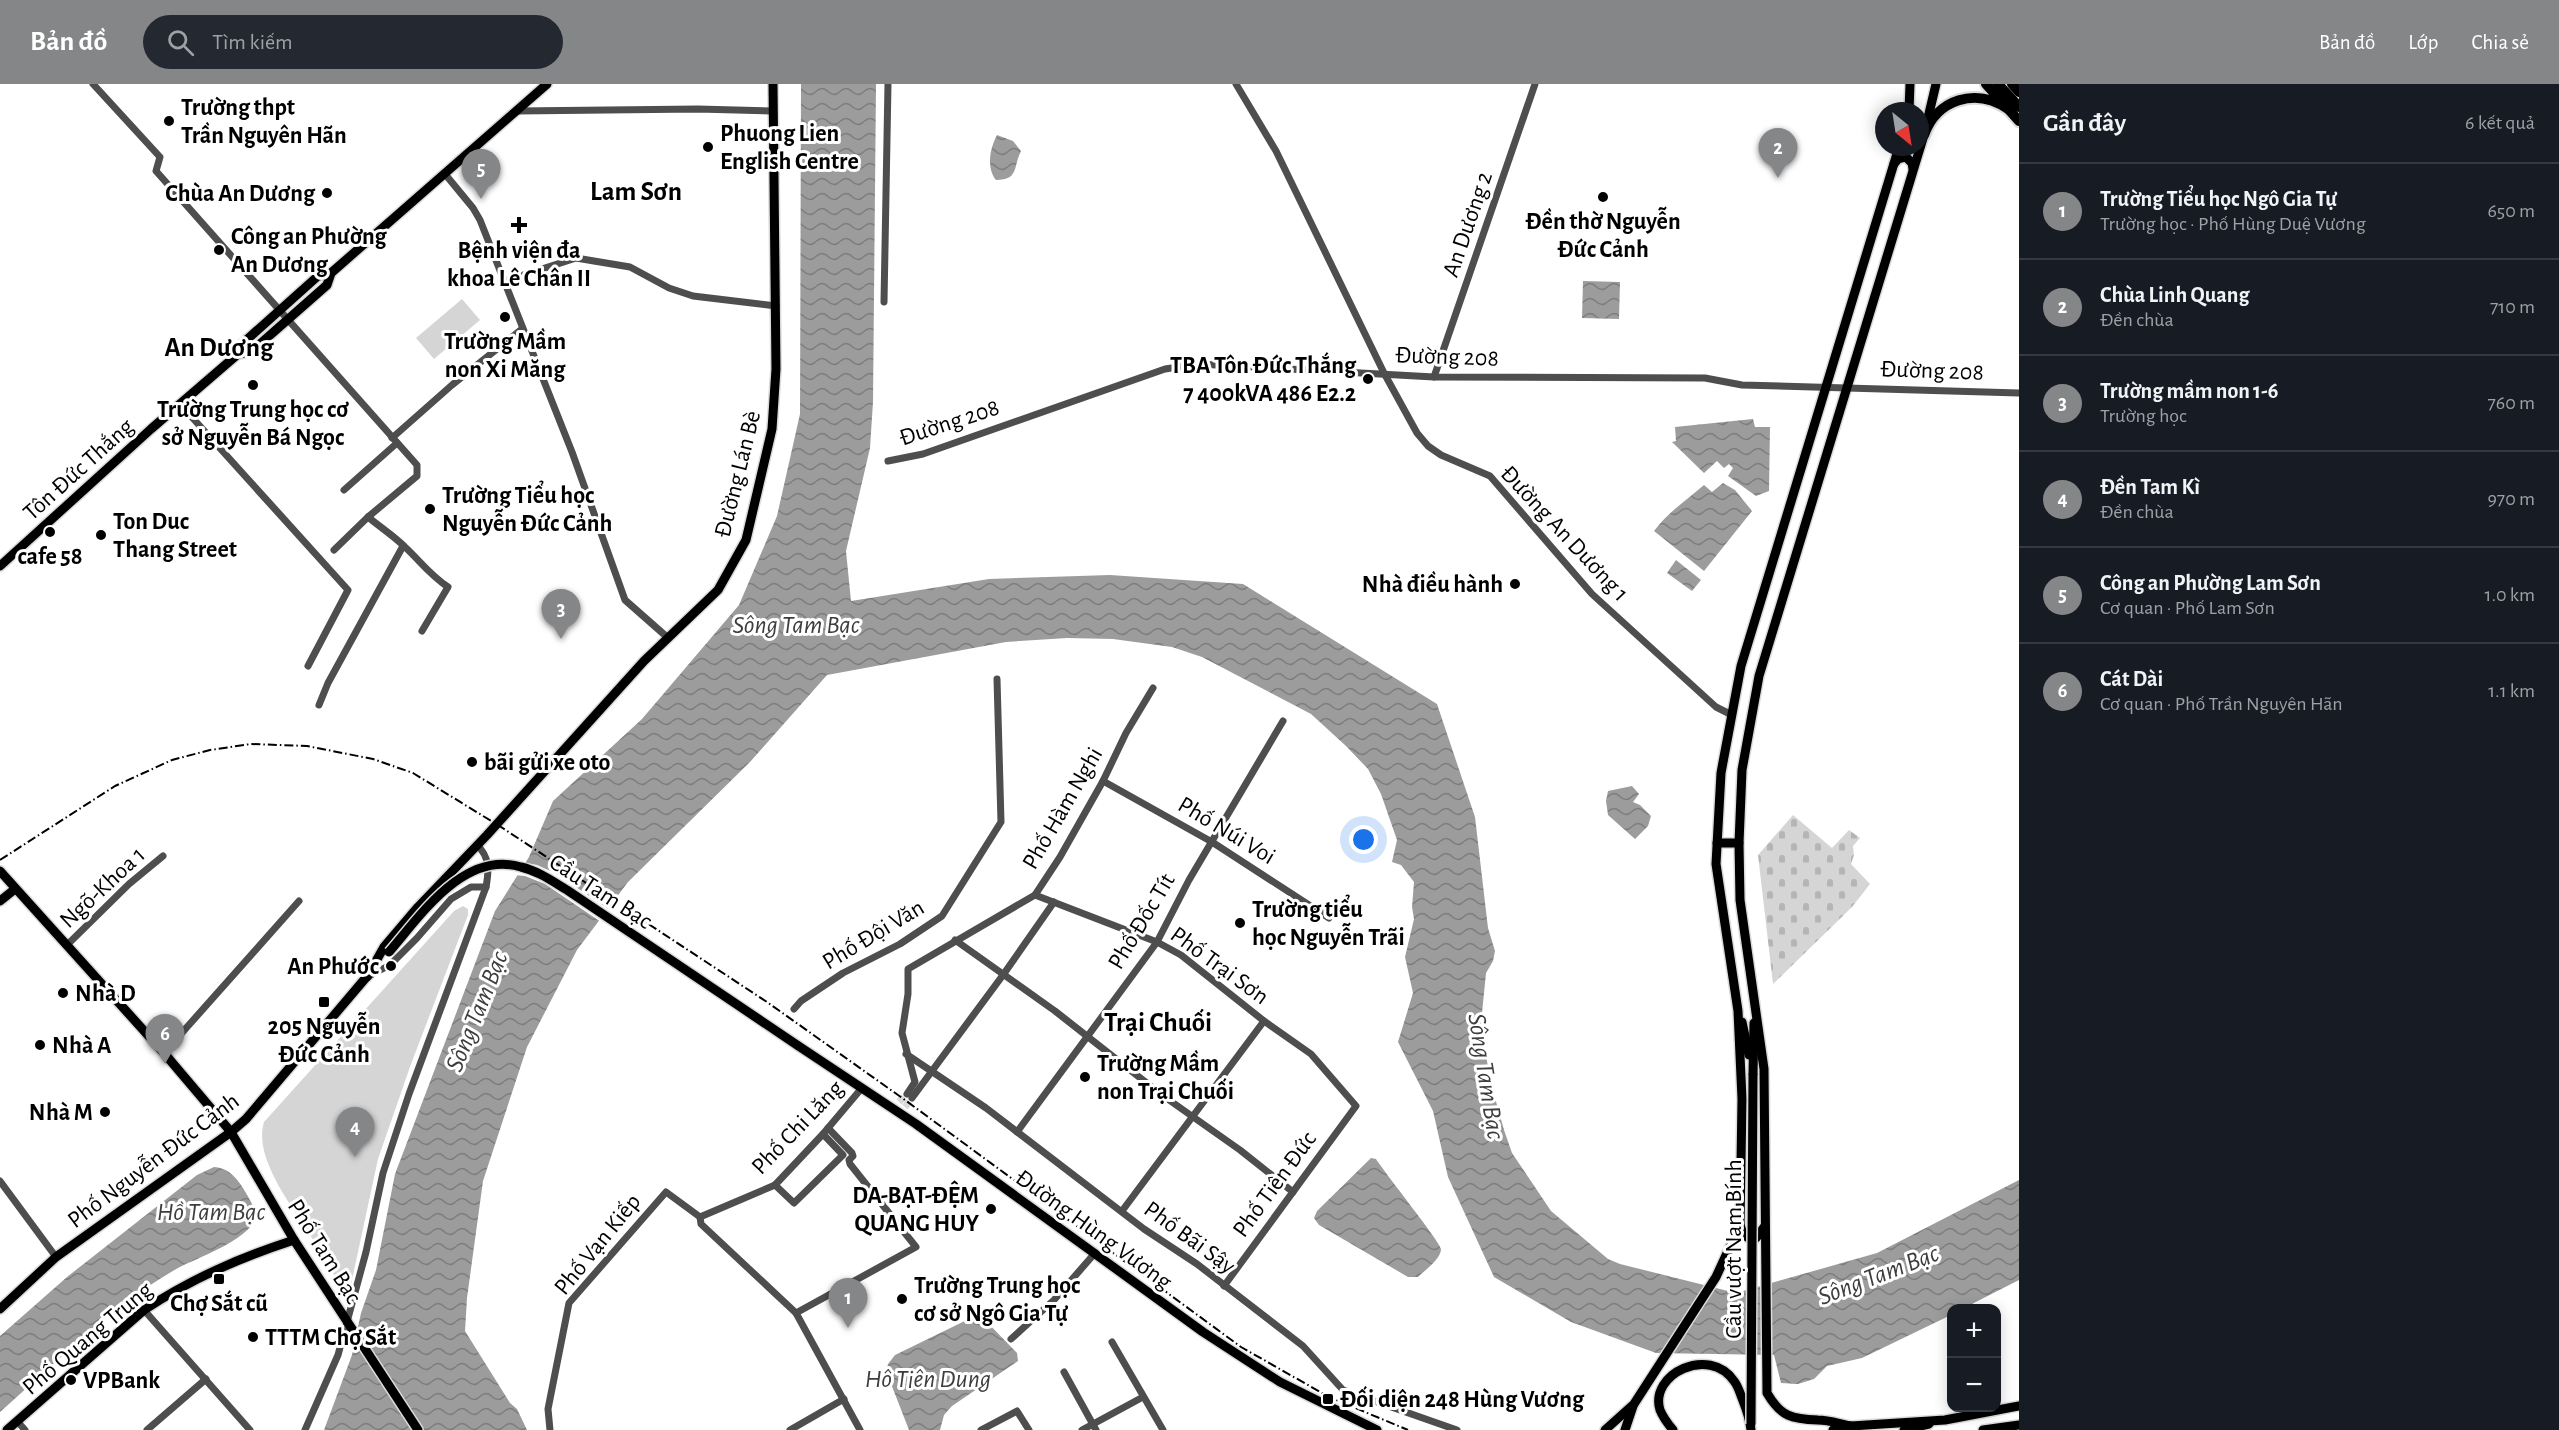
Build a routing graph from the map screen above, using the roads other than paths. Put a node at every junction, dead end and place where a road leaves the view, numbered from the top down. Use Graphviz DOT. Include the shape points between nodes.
graph roads {
  1 [pos="93,84"];
  2 [pos="547,84"];
  3 [pos="773,84"];
  4 [pos="888,84"];
  5 [pos="1236,84"];
  6 [pos="1535,84"];
  7 [pos="1910,84"];
  8 [pos="1936,84"];
  9 [pos="1986,84"];
  10 [pos="1998,84"];
  11 [pos="2012,84"];
  12 [pos="2019,92"];
  13 [pos="1909,102"];
  14 [pos="2013,108"];
  15 [pos="515,111"];
  16 [pos="772,111"];
  17 [pos="1929,114"];
  18 [pos="2019,121"];
  19 [pos="1929,126"];
  20 [pos="1896,156"];
  21 [pos="1917,156"];
  22 [pos="1894,164"];
  23 [pos="1913,169"];
  24 [pos="445,174"];
  25 [pos="331,273"];
  26 [pos="505,281"];
  27 [pos="884,302"];
  28 [pos="776,306"];
  29 [pos="281,310"];
  30 [pos="289,319"];
  31 [pos="522,329"];
  32 [pos="238,354"];
  33 [pos="1384,373"];
  34 [pos="1434,377"];
  35 [pos="1826,386"];
  36 [pos="1848,387"];
  37 [pos="2019,393"];
  38 [pos="180,404"];
  39 [pos="395,441"];
  40 [pos="888,461"];
  41 [pos="344,490"];
  42 [pos="368,517"];
  43 [pos="403,546"];
  44 [pos="334,550"];
  45 [pos="0,566"];
  46 [pos="422,631"];
  47 [pos="667,637"];
  48 [pos="308,666"];
  49 [pos="997,679"];
  50 [pos="1153,688"];
  51 [pos="319,705"];
  52 [pos="1730,714"];
  53 [pos="1283,721"];
  54 [pos="1102,782"];
  55 [pos="1212,842"];
  56 [pos="1717,843"];
  57 [pos="1739,843"];
  58 [pos="477,845"];
  59 [pos="163,856"];
  60 [pos="0,871"];
  61 [pos="486,887"];
  62 [pos="15,889"];
  63 [pos="1035,895"];
  64 [pos="0,901"];
  65 [pos="299,901"];
  66 [pos="1054,902"];
  67 [pos="1329,918"];
  68 [pos="955,940"];
  69 [pos="1157,942"];
  70 [pos="67,945"];
  71 [pos="389,952"];
  72 [pos="1003,975"];
  73 [pos="367,977"];
  74 [pos="1754,1008"];
  75 [pos="794,1009"];
  76 [pos="1738,1011"];
  77 [pos="1264,1021"];
  78 [pos="1088,1036"];
  79 [pos="796,1045"];
  80 [pos="164,1053"];
  81 [pos="906,1054"];
  82 [pos="932,1071"];
  83 [pos="1753,1075"];
  84 [pos="861,1089"];
  85 [pos="1356,1106"];
  86 [pos="1192,1116"];
  87 [pos="825,1131"];
  88 [pos="231,1132"];
  89 [pos="1017,1132"];
  90 [pos="0,1181"];
  91 [pos="775,1185"];
  92 [pos="1293,1192"];
  93 [pos="1122,1211"];
  94 [pos="700,1217"];
  95 [pos="1740,1225"];
  96 [pos="1765,1226"];
  97 [pos="294,1240"];
  98 [pos="1095,1253"];
  99 [pos="56,1257"];
  100 [pos="1224,1286"];
  101 [pos="0,1309"];
  102 [pos="144,1310"];
  103 [pos="796,1313"];
  104 [pos="346,1319"];
  105 [pos="1011,1339"];
  106 [pos="1112,1342"];
  107 [pos="1064,1371"];
  108 [pos="206,1379"];
  109 [pos="1143,1397"];
  110 [pos="844,1399"];
  111 [pos="1634,1404"];
  112 [pos="2019,1406"];
  113 [pos="1945,1420"];
  114 [pos="17,1421"];
  115 [pos="2019,1425"];
  116 [pos="1851,1426"];
  117 [pos="1095,1427"];
  118 [pos="1751,1427"];
  119 [pos="7,1430"];
  120 [pos="25,1430"];
  121 [pos="147,1430"];
  122 [pos="250,1430"];
  123 [pos="304,1430"];
  124 [pos="418,1430"];
  125 [pos="550,1430"];
  126 [pos="790,1430"];
  127 [pos="861,1430"];
  128 [pos="981,1430"];
  129 [pos="1029,1430"];
  130 [pos="1082,1430"];
  131 [pos="1163,1430"];
  132 [pos="1377,1430"];
  133 [pos="1457,1430"];
  134 [pos="1605,1430"];
  135 [pos="1625,1430"];
  136 [pos="1673,1430"];
  137 [pos="1833,1430"];
  138 [pos="1904,1430"];
  139 [pos="1983,1430"];
  1 -- 29 [label="street" via="160,158 156,171"];
  2 -- 15 [label="main road, Tôn Đức Thắng"];
  3 -- 16 [label="main road, Đường Lán Bè"];
  4 -- 27 [label="street"];
  5 -- 33 [label="street, Đường An Dương 1" via="1276,151"];
  6 -- 34 [label="street, An Dương 2"];
  7 -- 13 [label="main road"];
  8 -- 17 [label="main road"];
  9 -- 14 [label="highway"];
  10 -- 14 [label="highway"];
  11 -- 12 [label="highway"];
  14 -- 18 [label="highway"];
  14 -- 19 [label="highway" via="1972,97 1945,107"];
  15 -- 16 [label="street"];
  15 -- 24 [label="main road, Tôn Đức Thắng"];
  16 -- 28 [label="main road, Đường Lán Bè"];
  20 -- 22 [label="main road"];
  21 -- 23 [label="main road"];
  22 -- 23 [label="main road" via="1906,157"];
  22 -- 35 [label="main road"];
  23 -- 36 [label="main road"];
  24 -- 25 [label="main road, Tôn Đức Thắng"];
  24 -- 26 [label="street" via="480,220"];
  25 -- 29 [label="main road, Tôn Đức Thắng" via="318,276"];
  25 -- 30 [label="main road, Tôn Đức Thắng" via="327,285"];
  26 -- 28 [label="street" via="576,258 630,267 693,296"];
  26 -- 31 [label="street"];
  28 -- 47 [label="main road, Đường Lán Bè" via="772,429 746,540 718,590"];
  29 -- 30 [label="street"];
  29 -- 32 [label="main road, Tôn Đức Thắng" via="243,343"];
  30 -- 32 [label="main road, Tôn Đức Thắng" via="251,352"];
  30 -- 39 [label="street"];
  31 -- 39 [label="street" via="452,385"];
  31 -- 47 [label="street" via="572,452 625,600"];
  32 -- 38 [label="main road, Tôn Đức Thắng"];
  33 -- 34 [label="street, Đường 208"];
  33 -- 40 [label="street, Đường 208" via="1198,364 1165,369 923,454"];
  33 -- 52 [label="street, Đường An Dương 1" via="1428,446 1457,464 1490,476 1592,594 1716,707"];
  34 -- 35 [label="street, Đường 208" via="1705,378 1742,385"];
  35 -- 36 [label="street, Đường 208"];
  35 -- 52 [label="main road"];
  36 -- 37 [label="street, Đường 208"];
  36 -- 57 [label="main road" via="1759,676 1742,770"];
  38 -- 45 [label="main road, Tôn Đức Thắng"];
  38 -- 48 [label="street" via="348,590"];
  39 -- 41 [label="street"];
  39 -- 42 [label="street" via="417,465 417,476"];
  42 -- 43 [label="street"];
  42 -- 44 [label="street"];
  43 -- 46 [label="street" via="431,576 448,586"];
  43 -- 51 [label="street"];
  47 -- 58 [label="main road, Đường Lán Bè"];
  49 -- 75 [label="street, Phố Đội Văn" via="1001,822 942,916 900,944 843,973"];
  50 -- 54 [label="street, Phố Hàm Nghi"];
  52 -- 56 [label="main road" via="1720,773"];
  53 -- 55 [label="street, Phố Đốc Tít"];
  54 -- 55 [label="street, Phố Núi Voi"];
  54 -- 63 [label="street, Phố Hàm Nghi"];
  55 -- 67 [label="street, Phố Núi Voi"];
  55 -- 69 [label="street, Phố Đốc Tít"];
  56 -- 57 [label="main road"];
  56 -- 76 [label="main road" via="1716,864"];
  57 -- 74 [label="main road" via="1740,900"];
  58 -- 61 [label="street" via="486,853"];
  58 -- 73 [label="main road, Phố Nguyễn Đức Cảnh" via="384,947"];
  59 -- 70 [label="street, Ngõ-Khoa 1"];
  60 -- 62 [label="main road, Phố Tam Bạc"];
  61 -- 73 [label="street" via="471,887 451,899 390,965"];
  61 -- 104 [label="street" via="386,1165"];
  62 -- 64 [label="main road"];
  62 -- 70 [label="main road, Phố Tam Bạc"];
  63 -- 66 [label="street, Phố Trại Sơn"];
  63 -- 68 [label="street, Phố Hàm Nghi"];
  65 -- 80 [label="street"];
  66 -- 69 [label="street, Phố Trại Sơn"];
  66 -- 72 [label="street, Phố Hàm Nghi"];
  68 -- 72 [label="street"];
  68 -- 81 [label="street, Phố Hàm Nghi" via="908,969 902,1033"];
  69 -- 77 [label="street, Phố Trại Sơn" via="1181,955"];
  69 -- 78 [label="street, Phố Đốc Tít"];
  70 -- 80 [label="main road, Phố Tam Bạc"];
  71 -- 73 [label="main road, Phố Nguyễn Đức Cảnh"];
  71 -- 79 [label="main road, Cầu Tam Bạc, bridge" via="437,895 455,880 484,867 519,866 567,890"];
  72 -- 78 [label="street"];
  72 -- 82 [label="street, Phố Hàm Nghi"];
  73 -- 88 [label="main road, Phố Nguyễn Đức Cảnh"];
  74 -- 83 [label="main road, Cầu vượt Nam Bính"];
  74 -- 96 [label="main road" via="1764,1069"];
  76 -- 83 [label="main road, Cầu vượt Nam Bính"];
  76 -- 95 [label="main road" via="1742,1099"];
  77 -- 85 [label="street, Phố Trại Sơn" via="1311,1054"];
  77 -- 86 [label="street"];
  78 -- 86 [label="street"];
  78 -- 89 [label="street, Phố Đốc Tít"];
  79 -- 84 [label="main road, Đường Hùng Vương"];
  80 -- 88 [label="main road, Phố Tam Bạc"];
  81 -- 82 [label="street, Phố Bãi Sậy"];
  81 -- 82 [label="street, Phố Hàm Nghi" via="915,1082 909,1096"];
  82 -- 89 [label="street, Phố Bãi Sậy"];
  83 -- 118 [label="main road, Cầu vượt Nam Bính, bridge"];
  84 -- 87 [label="street, Phố Chi Lăng"];
  84 -- 98 [label="main road, Đường Hùng Vương" via="899,1108"];
  85 -- 92 [label="street, Phố Tiên Đức"];
  86 -- 92 [label="street"];
  86 -- 93 [label="street"];
  87 -- 91 [label="street, Phố Chi Lăng"];
  87 -- 91 [label="street" via="843,1155 794,1203"];
  87 -- 103 [label="street" via="852,1153 850,1164 916,1247"];
  88 -- 97 [label="main road, Phố Tam Bạc"];
  88 -- 99 [label="main road, Phố Nguyễn Đức Cảnh"];
  89 -- 93 [label="street, Phố Bãi Sậy"];
  90 -- 99 [label="street"];
  91 -- 94 [label="street, Phố Chi Lăng"];
  92 -- 100 [label="street, Phố Tiên Đức"];
  93 -- 100 [label="street, Phố Bãi Sậy"];
  94 -- 103 [label="street" via="701,1224"];
  94 -- 125 [label="street, Phố Vạn Kiếp" via="666,1192 569,1303 548,1409"];
  95 -- 96 [label="main road" via="1751,1240"];
  95 -- 111 [label="main road" via="1716,1277"];
  96 -- 116 [label="main road" via="1767,1393 1785,1414 1796,1419"];
  97 -- 102 [label="main road, Phố Quang Trung" via="238,1258"];
  97 -- 104 [label="main road, Phố Tam Bạc"];
  98 -- 105 [label="street" via="1054,1300"];
  98 -- 132 [label="main road, Đường Hùng Vương" via="1203,1332 1280,1382"];
  99 -- 101 [label="main road, Phố Nguyễn Đức Cảnh"];
  100 -- 133 [label="street, Phố Bãi Sậy" via="1303,1346 1343,1390"];
  102 -- 108 [label="street"];
  102 -- 114 [label="main road, Phố Quang Trung"];
  103 -- 110 [label="street"];
  104 -- 123 [label="street, Phố Tam Bạc" via="330,1377"];
  104 -- 124 [label="main road"];
  106 -- 109 [label="street"];
  107 -- 117 [label="street"];
  108 -- 121 [label="street"];
  108 -- 122 [label="street"];
  109 -- 117 [label="street"];
  109 -- 131 [label="street"];
  110 -- 126 [label="street"];
  110 -- 127 [label="street"];
  111 -- 134 [label="main road"];
  111 -- 135 [label="main road"];
  112 -- 113 [label="main road"];
  113 -- 116 [label="main road"];
  113 -- 138 [label="main road"];
  114 -- 119 [label="main road, Phố Quang Trung"];
  114 -- 120 [label="street"];
  115 -- 139 [label="main road"];
  116 -- 137 [label="main road"];
  117 -- 130 [label="street"];
  118 -- 136 [label="main road, Cầu vượt Nam Bính" via="1734,1381 1717,1367 1698,1364 1673,1374 1660,1395 1660,1409"];
  128 -- 129 [label="street" via="1017,1411"];
}
